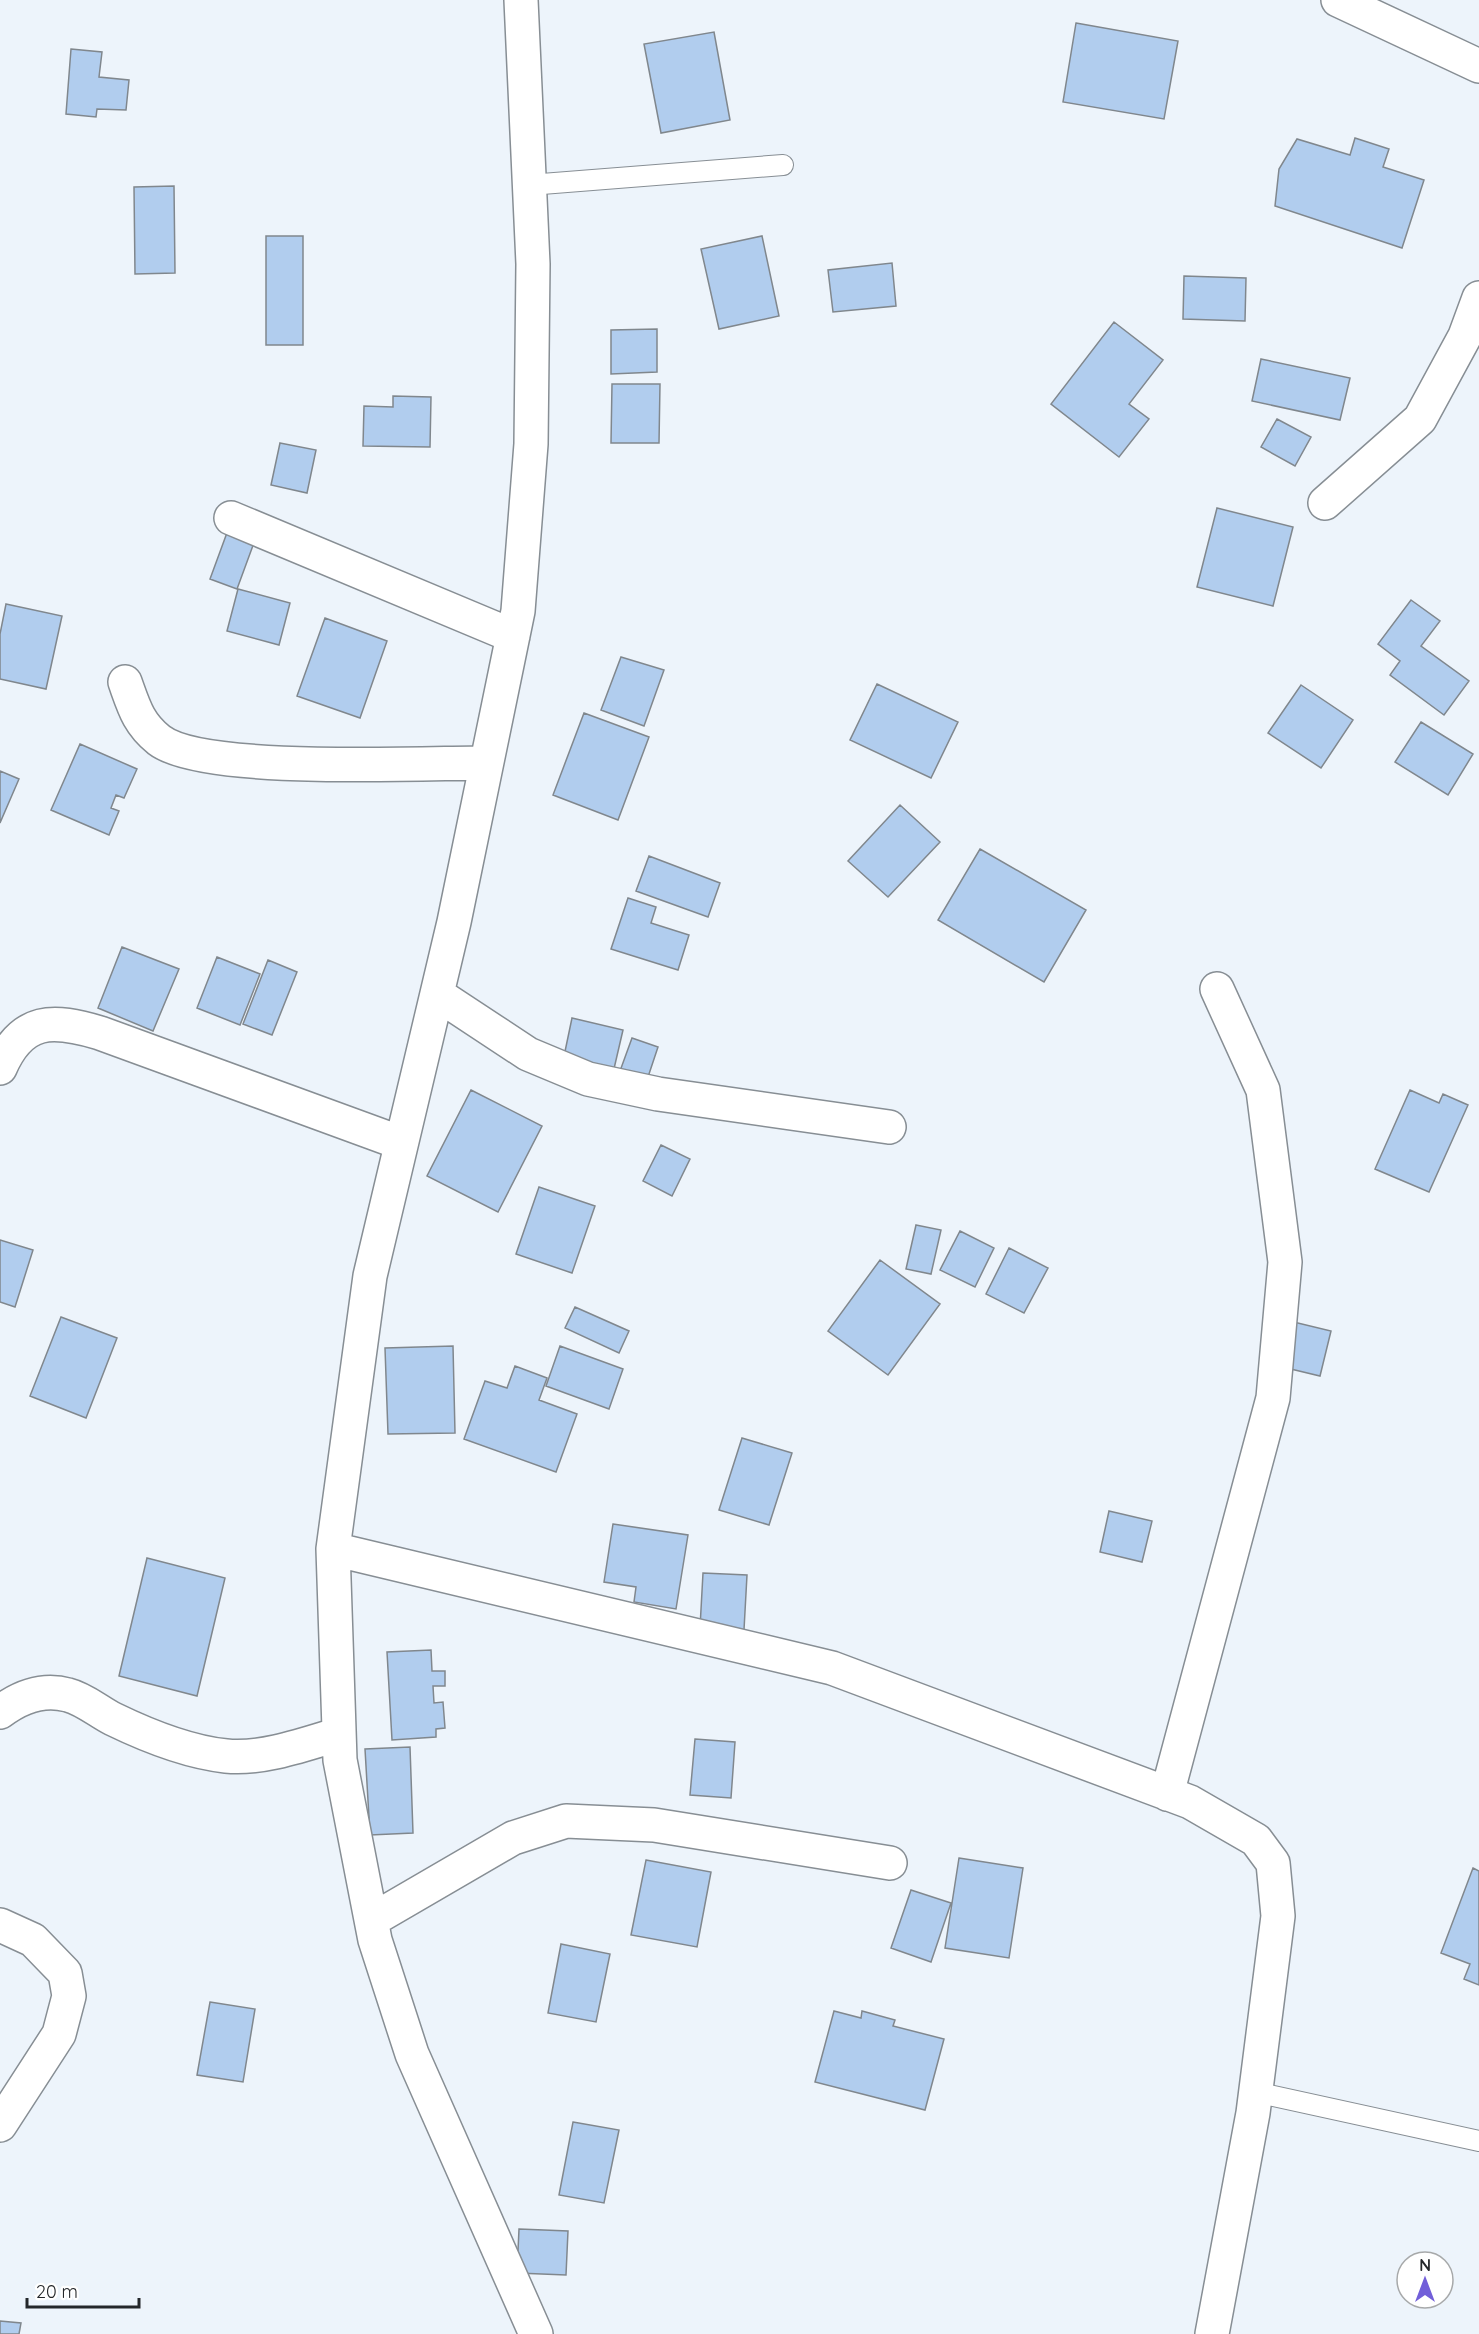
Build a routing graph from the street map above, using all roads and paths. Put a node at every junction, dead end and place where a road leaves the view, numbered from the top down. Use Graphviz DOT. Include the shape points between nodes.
graph roads {
  1 [pos="521,0"];
  2 [pos="1338,0"];
  3 [pos="1479,66"];
  4 [pos="783,165"];
  5 [pos="530,185"];
  6 [pos="1479,298"];
  7 [pos="1325,503"];
  8 [pos="231,518"];
  9 [pos="513,636"];
  10 [pos="125,682"];
  11 [pos="486,763"];
  12 [pos="1217,989"];
  13 [pos="437,994"];
  14 [pos="0,1068"];
  15 [pos="889,1127"];
  16 [pos="402,1143"];
  17 [pos="333,1548"];
  18 [pos="0,1712"];
  19 [pos="339,1734"];
  20 [pos="1167,1794"];
  21 [pos="890,1863"];
  22 [pos="372,1920"];
  23 [pos="0,1925"];
  24 [pos="1255,2092"];
  25 [pos="0,2125"];
  26 [pos="1479,2141"];
  27 [pos="536,2334"];
  28 [pos="1212,2334"];
  1 -- 5 [label="street"];
  2 -- 3 [label="street"];
  4 -- 5 [label="lane"];
  5 -- 9 [label="street" via="531,444"];
  6 -- 7 [label="street" via="1465,336 1420,419"];
  8 -- 9 [label="street"];
  9 -- 11 [label="street"];
  10 -- 11 [label="street" via="139,720 161,742 200,755 277,763"];
  11 -- 13 [label="street"];
  12 -- 20 [label="street" via="1263,1090 1285,1262 1273,1398"];
  13 -- 15 [label="street" via="528,1054 588,1079 658,1094"];
  13 -- 16 [label="street"];
  14 -- 16 [label="street" via="20,1034 36,1027 65,1023"];
  16 -- 17 [label="street" via="370,1276"];
  17 -- 19 [label="street"];
  17 -- 20 [label="street" via="832,1668"];
  18 -- 19 [label="street" via="17,1699 40,1693 69,1695 173,1744 228,1757 280,1751"];
  19 -- 22 [label="street" via="340,1760"];
  20 -- 24 [label="street" via="1190,1802 1256,1840 1274,1863 1278,1916"];
  21 -- 22 [label="street" via="654,1825 566,1821 513,1839"];
  22 -- 27 [label="street" via="412,2054"];
  23 -- 25 [label="street" via="33,1940 65,1972 69,1996 59,2034"];
  24 -- 26 [label="lane"];
  24 -- 28 [label="street"];
}
